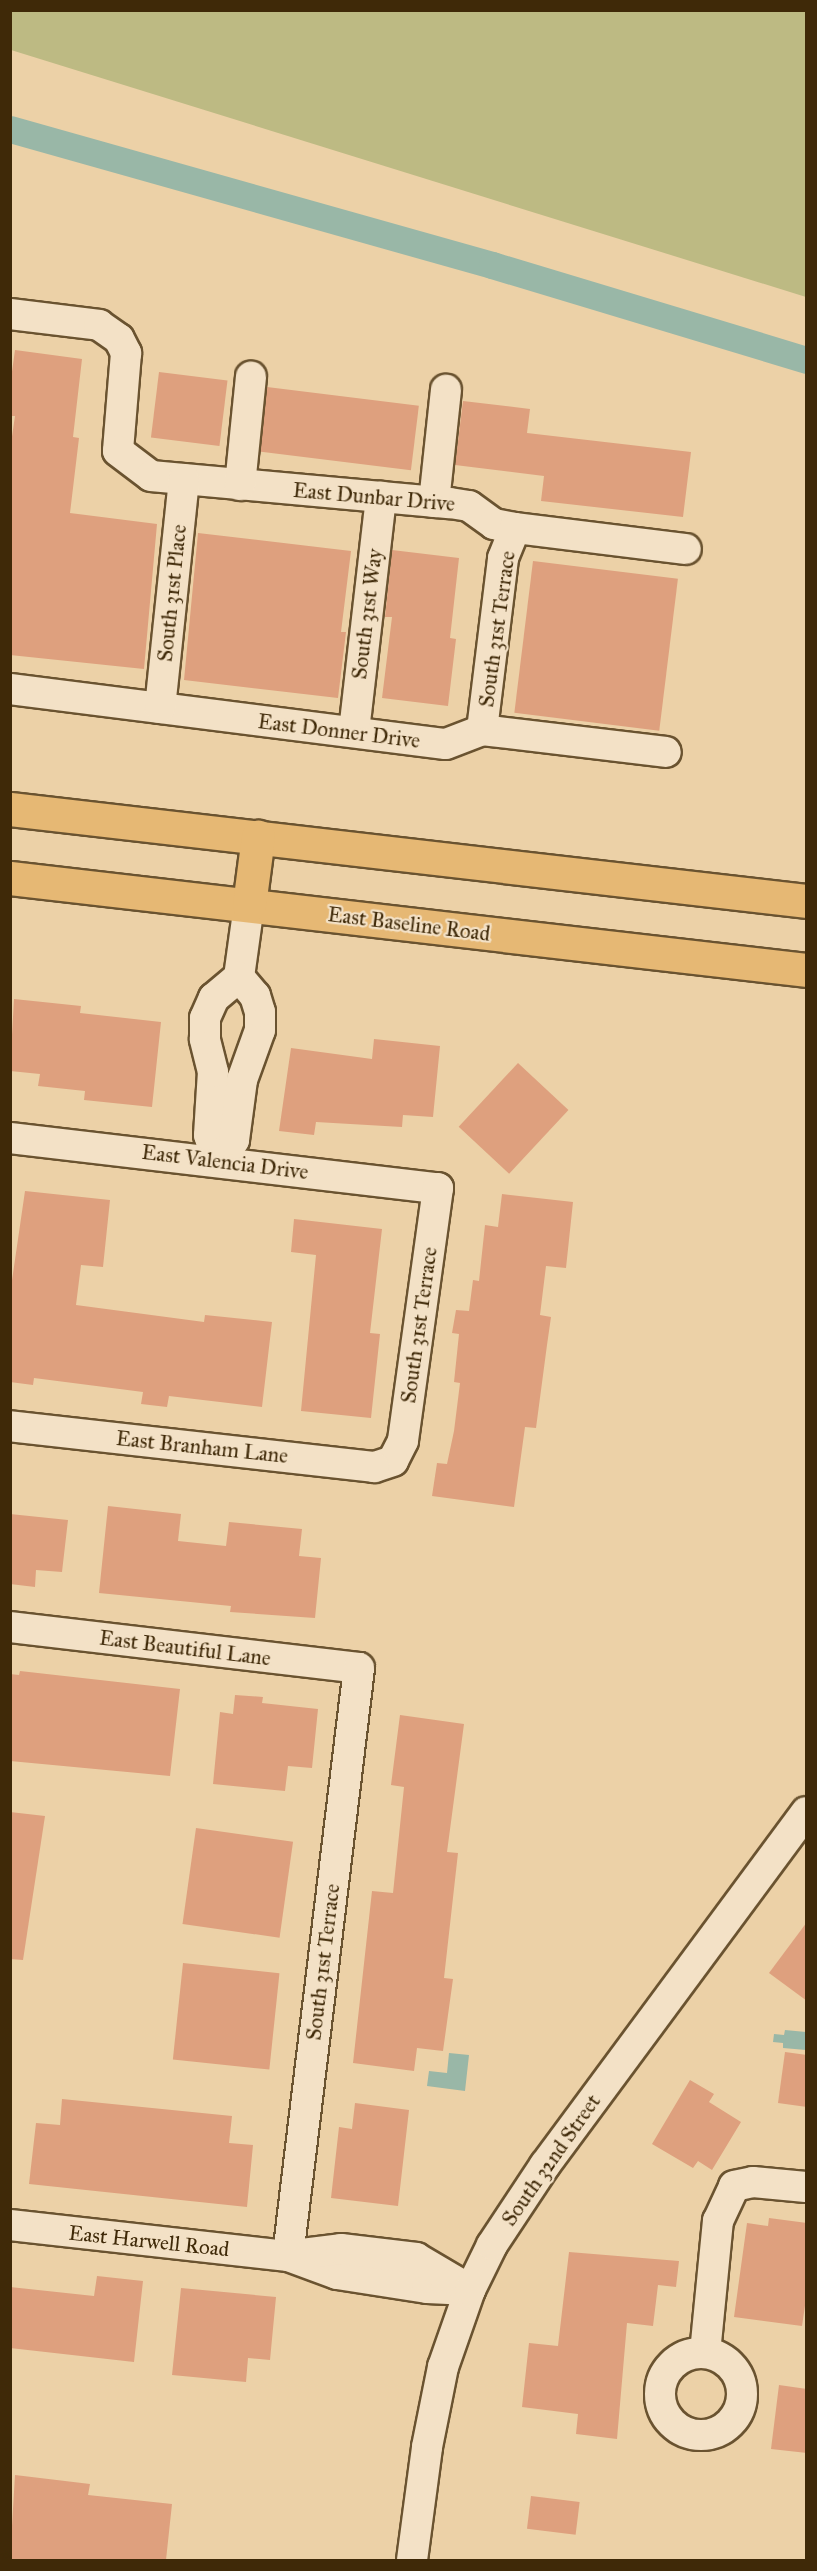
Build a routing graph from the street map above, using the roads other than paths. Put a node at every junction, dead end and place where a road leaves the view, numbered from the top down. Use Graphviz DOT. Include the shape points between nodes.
graph roads {
  1 [pos="10,314"];
  2 [pos="251,377"];
  3 [pos="446,390"];
  4 [pos="184,479"];
  5 [pos="240,485"];
  6 [pos="381,497"];
  7 [pos="434,502"];
  8 [pos="515,528"];
  9 [pos="686,549"];
  10 [pos="10,689"];
  11 [pos="160,708"];
  12 [pos="482,730"];
  13 [pos="354,731"];
  14 [pos="666,752"];
  15 [pos="10,809"];
  16 [pos="258,837"];
  17 [pos="10,878"];
  18 [pos="807,901"];
  19 [pos="249,905"];
  20 [pos="807,970"];
  21 [pos="239,977"];
  22 [pos="10,1138"];
  23 [pos="217,1161"];
  24 [pos="438,1188"];
  25 [pos="10,1426"];
  26 [pos="393,1461"];
  27 [pos="10,1628"];
  28 [pos="359,1668"];
  29 [pos="807,1812"];
  30 [pos="807,2187"];
  31 [pos="10,2225"];
  32 [pos="288,2256"];
  33 [pos="470,2290"];
  34 [pos="705,2353"];
  35 [pos="412,2560"];
  1 -- 4 [label="street, East Dunbar Drive" via="99,325 119,339 126,353 118,451 151,476"];
  2 -- 5 [label="street"];
  3 -- 7 [label="street"];
  4 -- 5 [label="street, East Dunbar Drive"];
  4 -- 11 [label="street, South 31st Place"];
  5 -- 6 [label="street, East Dunbar Drive"];
  6 -- 7 [label="street, East Dunbar Drive"];
  6 -- 13 [label="street, South 31st Way"];
  7 -- 8 [label="street, East Dunbar Drive" via="469,506 495,524"];
  8 -- 9 [label="street, East Dunbar Drive"];
  8 -- 12 [label="street, South 31st Terrace" via="503,558"];
  10 -- 11 [label="street, East Donner Drive"];
  11 -- 13 [label="street, East Donner Drive"];
  12 -- 13 [label="street, East Donner Drive" via="446,744"];
  12 -- 14 [label="street, East Donner Drive"];
  15 -- 16 [label="main road"];
  16 -- 18 [label="main road"];
  16 -- 19 [label="main road"];
  17 -- 19 [label="main road, East Baseline Road"];
  19 -- 20 [label="main road, East Baseline Road"];
  19 -- 21 [label="street"];
  21 -- 23 [label="street" via="214,998 205,1018 205,1039 213,1072 209,1135"];
  21 -- 23 [label="street" via="255,996 260,1030 242,1080 234,1140"];
  22 -- 23 [label="street, East Valencia Drive"];
  23 -- 24 [label="street, East Valencia Drive"];
  24 -- 26 [label="street, South 31st Terrace" via="403,1441"];
  25 -- 26 [label="street, East Branham Lane" via="374,1467"];
  27 -- 28 [label="street, East Beautiful Lane"];
  28 -- 32 [label="street, South 31st Terrace"];
  29 -- 33 [label="street, South 32nd Street" via="519,2201"];
  30 -- 34 [label="street" via="753,2182 734,2186 718,2222"];
  31 -- 32 [label="street, East Harwell Road"];
  32 -- 33 [label="street, East Harwell Road" via="337,2274 365,2265 427,2288"];
  33 -- 35 [label="street, South 32nd Street" via="433,2408"];
}
